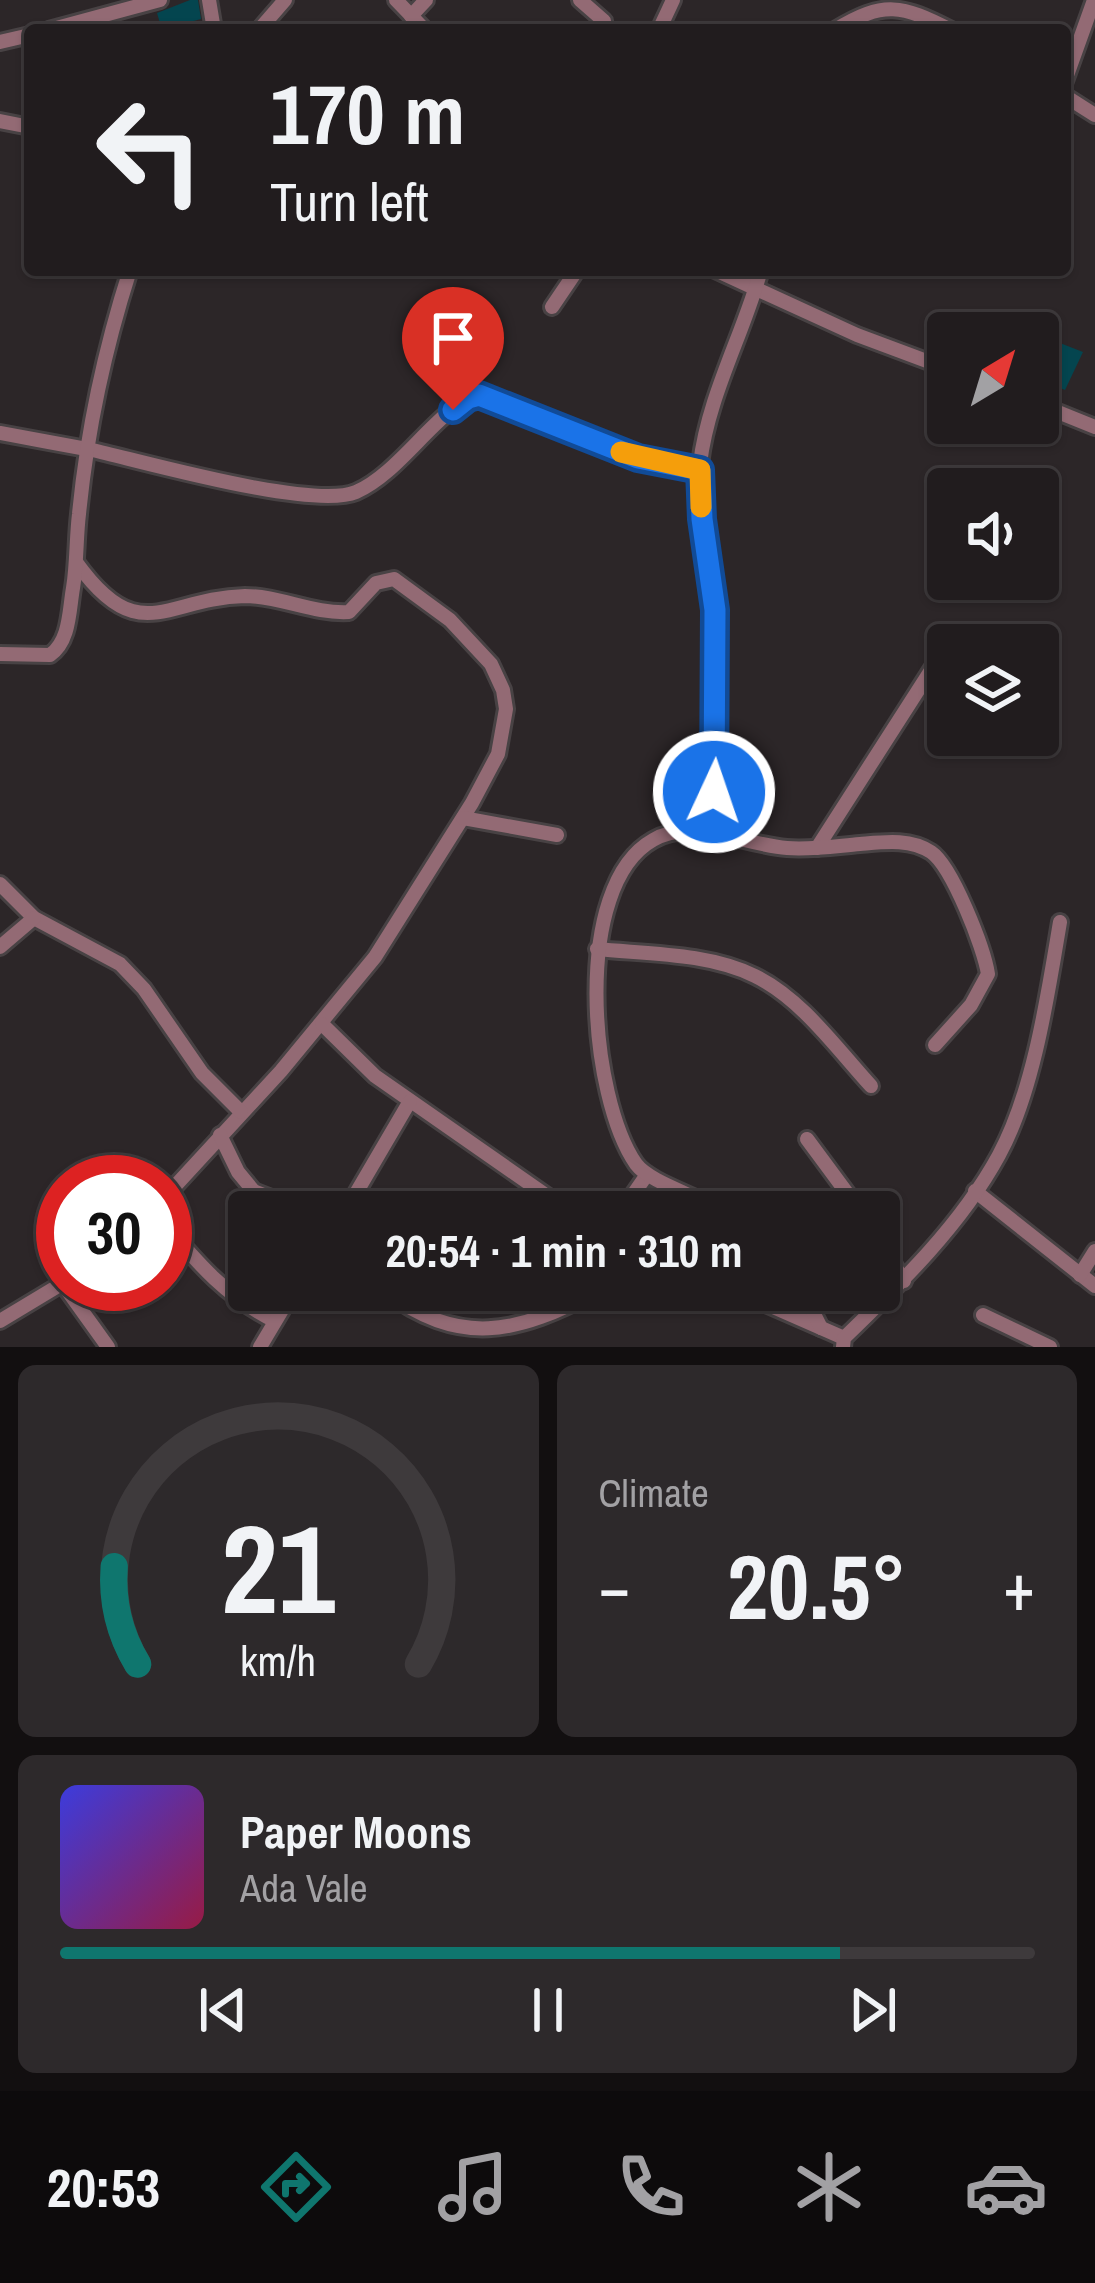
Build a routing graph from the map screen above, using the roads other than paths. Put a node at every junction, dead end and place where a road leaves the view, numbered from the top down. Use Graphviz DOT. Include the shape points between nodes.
graph roads {
  1 [pos="160,0"];
  2 [pos="285,0"];
  3 [pos="396,0"];
  4 [pos="426,0"];
  5 [pos="580,0"];
  6 [pos="1094,0"];
  7 [pos="411,16"];
  8 [pos="604,21"];
  9 [pos="72,24"];
  10 [pos="265,24"];
  11 [pos="418,24"];
  12 [pos="846,24"];
  13 [pos="939,24"];
  14 [pos="1071,64"];
  15 [pos="128,276"];
  16 [pos="574,276"];
  17 [pos="726,276"];
  18 [pos="759,276"];
  19 [pos="755,291"];
  20 [pos="552,307"];
  21 [pos="927,361"];
  22 [pos="1059,412"];
  23 [pos="1095,427"];
  24 [pos="0,433"];
  25 [pos="88,450"];
  26 [pos="700,470"];
  27 [pos="76,562"];
  28 [pos="0,654"];
  29 [pos="927,676"];
  30 [pos="463,818"];
  31 [pos="711,834"];
  32 [pos="557,835"];
  33 [pos="817,848"];
  34 [pos="0,884"];
  35 [pos="34,918"];
  36 [pos="1060,922"];
  37 [pos="0,947"];
  38 [pos="597,949"];
  39 [pos="322,1024"];
  40 [pos="935,1045"];
  41 [pos="871,1086"];
  42 [pos="410,1101"];
  43 [pos="241,1112"];
  44 [pos="220,1135"];
  45 [pos="806,1139"];
  46 [pos="192,1167"];
  47 [pos="646,1176"];
  48 [pos="253,1190"];
  49 [pos="357,1191"];
  50 [pos="541,1191"];
  51 [pos="636,1191"];
  52 [pos="685,1191"];
  53 [pos="845,1191"];
  54 [pos="975,1191"];
  55 [pos="1095,1251"];
  56 [pos="192,1255"];
  57 [pos="900,1274"];
  58 [pos="1079,1274"];
  59 [pos="904,1281"];
  60 [pos="1095,1286"];
  61 [pos="36,1299"];
  62 [pos="82,1311"];
  63 [pos="281,1311"];
  64 [pos="405,1311"];
  65 [pos="555,1311"];
  66 [pos="782,1311"];
  67 [pos="812,1311"];
  68 [pos="983,1315"];
  69 [pos="0,1321"];
  70 [pos="275,1321"];
  71 [pos="821,1328"];
  72 [pos="843,1342"];
  73 [pos="108,1347"];
  74 [pos="260,1347"];
  75 [pos="1050,1347"];
  1 -- 9 [label="street"];
  2 -- 10 [label="street"];
  3 -- 7 [label="street"];
  4 -- 7 [label="street"];
  5 -- 8 [label="street"];
  6 -- 14 [label="street"];
  7 -- 11 [label="street"];
  12 -- 13 [label="street" via="891,4"];
  15 -- 25 [label="street"];
  16 -- 20 [label="street"];
  17 -- 19 [label="street"];
  18 -- 19 [label="street"];
  19 -- 21 [label="street"];
  19 -- 26 [label="street" via="710,416"];
  22 -- 23 [label="street"];
  24 -- 25 [label="street"];
  25 -- 26 [label="street" via="333,497 391,471 479,395 638,458"];
  25 -- 27 [label="street"];
  26 -- 31 [label="street" via="715,629"];
  27 -- 28 [label="street" via="58,650"];
  27 -- 30 [label="street" via="107,600 149,614 242,596 349,612 376,583 402,582 476,644 503,690 498,754"];
  29 -- 33 [label="street"];
  30 -- 32 [label="street"];
  30 -- 39 [label="street"];
  31 -- 33 [label="street"];
  31 -- 38 [label="street" via="667,834 638,850 616,879"];
  33 -- 40 [label="street" via="894,842 929,850 943,863 988,974"];
  34 -- 35 [label="street"];
  35 -- 37 [label="street"];
  35 -- 43 [label="street" via="119,964"];
  36 -- 54 [label="street" via="1045,1012 1013,1120"];
  38 -- 41 [label="street" via="754,975 793,1003"];
  38 -- 47 [label="street" via="611,1099"];
  39 -- 42 [label="street"];
  39 -- 43 [label="street"];
  42 -- 49 [label="street"];
  42 -- 50 [label="street"];
  43 -- 44 [label="street"];
  44 -- 46 [label="street"];
  44 -- 48 [label="street"];
  45 -- 53 [label="street"];
  47 -- 51 [label="street"];
  47 -- 52 [label="street"];
  54 -- 58 [label="street"];
  54 -- 59 [label="street"];
  55 -- 58 [label="street"];
  56 -- 70 [label="street" via="247,1307"];
  57 -- 59 [label="street"];
  58 -- 60 [label="street"];
  59 -- 72 [label="street"];
  61 -- 69 [label="street"];
  62 -- 73 [label="street"];
  63 -- 70 [label="street"];
  64 -- 65 [label="street" via="443,1335 475,1340"];
  66 -- 71 [label="street"];
  67 -- 71 [label="street"];
  68 -- 75 [label="street"];
  70 -- 74 [label="street"];
  71 -- 72 [label="street"];
}
